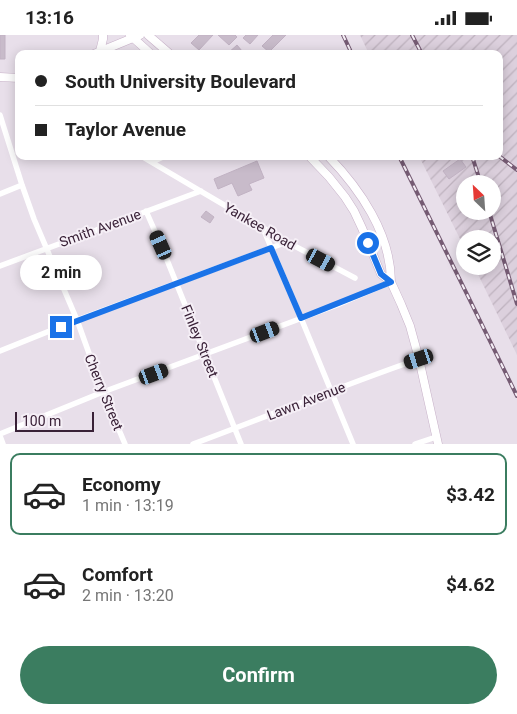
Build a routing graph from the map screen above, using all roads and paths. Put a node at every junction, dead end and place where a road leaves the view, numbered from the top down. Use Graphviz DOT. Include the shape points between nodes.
graph roads {
  1 [pos="103,35"];
  2 [pos="148,35"];
  3 [pos="134,36"];
  4 [pos="98,50"];
  5 [pos="102,50"];
  6 [pos="147,50"];
  7 [pos="165,50"];
  8 [pos="0,77"];
  9 [pos="15,78"];
  10 [pos="0,115"];
  11 [pos="148,160"];
  12 [pos="156,160"];
  13 [pos="313,160"];
  14 [pos="332,160"];
  15 [pos="152,162"];
  16 [pos="22,185"];
  17 [pos="201,191"];
  18 [pos="0,193"];
  19 [pos="146,211"];
  20 [pos="262,226"];
  21 [pos="287,242"];
  22 [pos="46,248"];
  23 [pos="271,248"];
  24 [pos="0,266"];
  25 [pos="355,279"];
  26 [pos="391,282"];
  27 [pos="176,283"];
  28 [pos="301,318"];
  29 [pos="76,320"];
  30 [pos="0,351"];
  31 [pos="205,355"];
  32 [pos="419,359"];
  33 [pos="331,391"];
  34 [pos="103,392"];
  35 [pos="235,429"];
  36 [pos="0,435"];
  37 [pos="437,440"];
  38 [pos="3,444"];
  39 [pos="125,444"];
  40 [pos="193,444"];
  41 [pos="241,444"];
  42 [pos="353,444"];
  43 [pos="414,444"];
  1 -- 4 [label="street"];
  2 -- 7 [label="street"];
  3 -- 5 [label="street"];
  3 -- 6 [label="street"];
  8 -- 9 [label="street"];
  10 -- 16 [label="street, Cherry Street"];
  11 -- 15 [label="street, Yankee Road"];
  12 -- 15 [label="street"];
  13 -- 26 [label="street" via="354,211 381,274"];
  14 -- 26 [label="street" via="354,187 373,218 389,260"];
  15 -- 17 [label="street, Yankee Road"];
  16 -- 18 [label="street"];
  16 -- 22 [label="street, Cherry Street"];
  17 -- 19 [label="street, Smith Avenue"];
  17 -- 20 [label="street, Yankee Road"];
  19 -- 22 [label="street, Smith Avenue"];
  19 -- 27 [label="street, Finley Street"];
  20 -- 21 [label="street, Yankee Road"];
  20 -- 23 [label="street"];
  21 -- 23 [label="street"];
  21 -- 25 [label="street, Yankee Road"];
  22 -- 24 [label="street, Smith Avenue"];
  22 -- 29 [label="street, Cherry Street"];
  23 -- 27 [label="street"];
  23 -- 28 [label="street"];
  26 -- 28 [label="street"];
  26 -- 32 [label="street" via="410,326"];
  27 -- 29 [label="street"];
  27 -- 31 [label="street, Finley Street"];
  28 -- 31 [label="street"];
  28 -- 33 [label="street"];
  29 -- 30 [label="street"];
  29 -- 34 [label="street, Cherry Street"];
  31 -- 34 [label="street"];
  31 -- 35 [label="street, Finley Street"];
  32 -- 33 [label="street, Lawn Avenue"];
  32 -- 37 [label="street"];
  33 -- 35 [label="street, Lawn Avenue"];
  33 -- 42 [label="street"];
  34 -- 36 [label="street"];
  34 -- 39 [label="street, Cherry Street"];
  35 -- 40 [label="street, Lawn Avenue"];
  35 -- 41 [label="street, Finley Street"];
  36 -- 38 [label="street"];
  37 -- 43 [label="street"];
}
